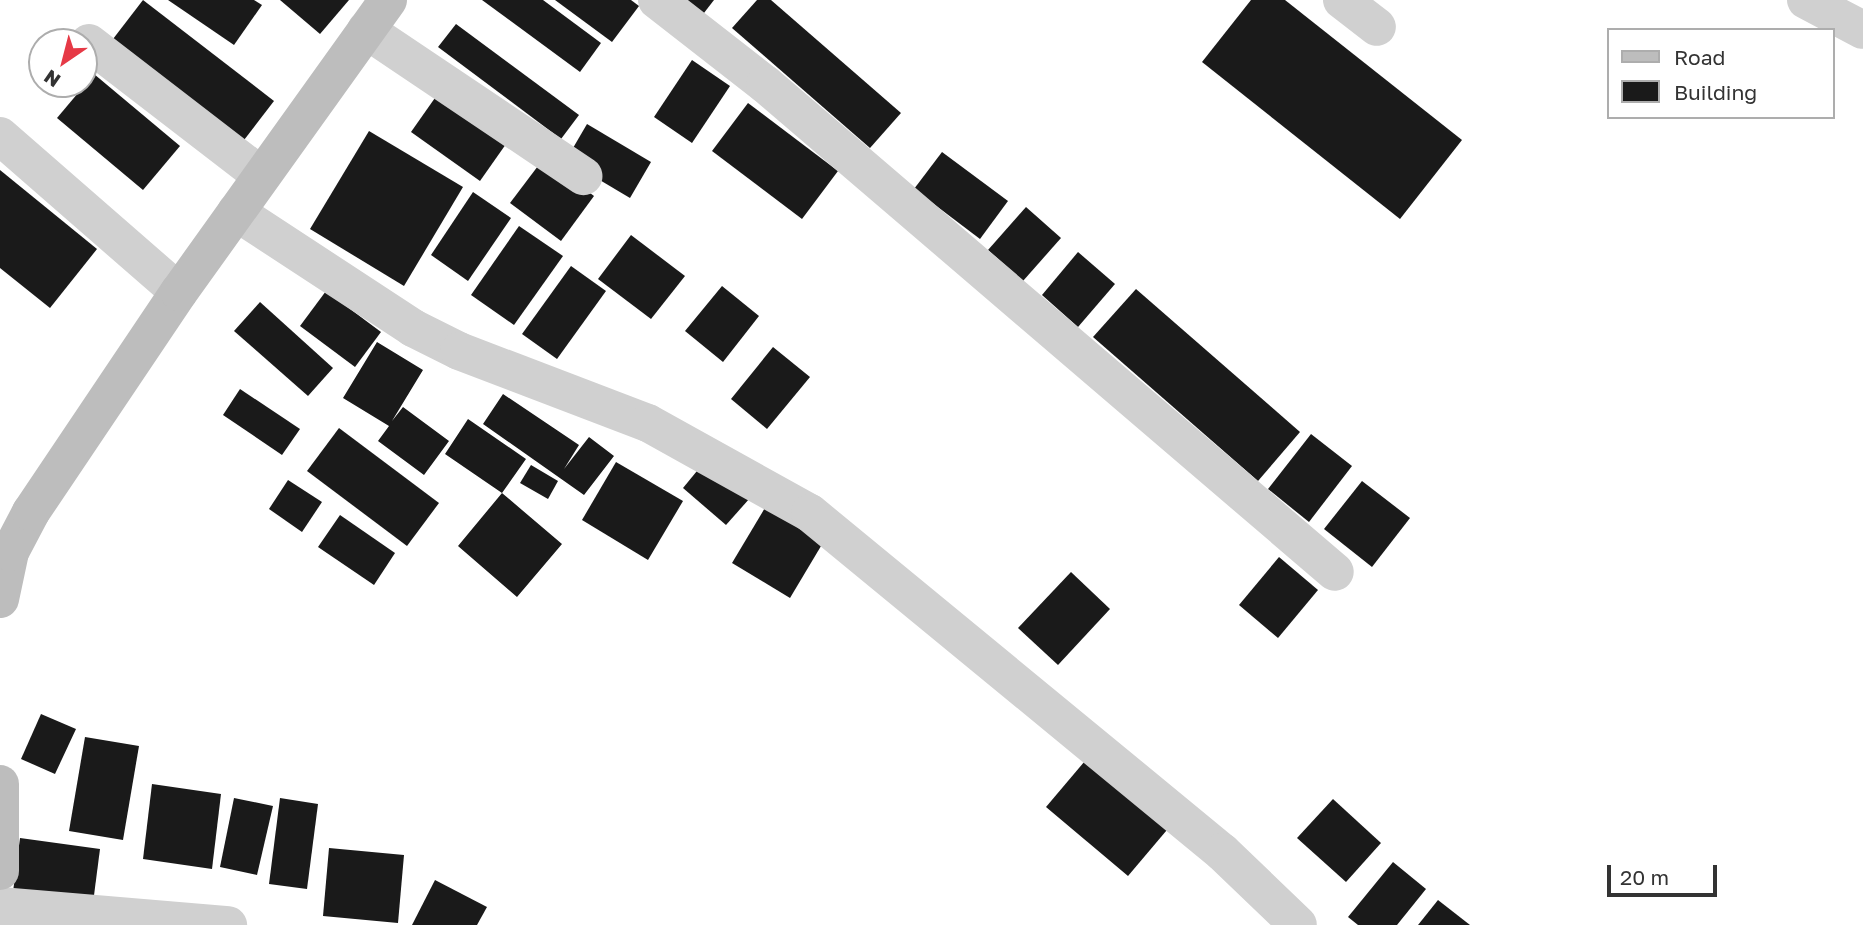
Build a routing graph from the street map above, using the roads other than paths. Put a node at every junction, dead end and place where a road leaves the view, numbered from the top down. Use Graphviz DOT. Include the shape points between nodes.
graph roads {
  1 [pos="657,0"];
  2 [pos="1342,0"];
  3 [pos="1806,0"];
  4 [pos="377,15"];
  5 [pos="1377,27"];
  6 [pos="1863,30"];
  7 [pos="98,50"];
  8 [pos="0,136"];
  9 [pos="262,176"];
  10 [pos="583,176"];
  11 [pos="236,212"];
  12 [pos="179,292"];
  13 [pos="1335,572"];
  14 [pos="0,600"];
  15 [pos="0,783"];
  16 [pos="0,852"];
  17 [pos="0,906"];
  18 [pos="228,925"];
  19 [pos="1298,925"];
  1 -- 13 [label="street" via="765,84"];
  2 -- 5 [label="street"];
  3 -- 6 [label="street"];
  4 -- 9 [label="main road"];
  4 -- 10 [label="street"];
  7 -- 9 [label="street"];
  8 -- 12 [label="street"];
  9 -- 11 [label="main road"];
  11 -- 12 [label="main road"];
  11 -- 19 [label="street" via="412,328 458,351 648,423 810,513 1222,852"];
  12 -- 14 [label="main road" via="31,512 10,552"];
  15 -- 16 [label="main road"];
  17 -- 18 [label="street"];
}
